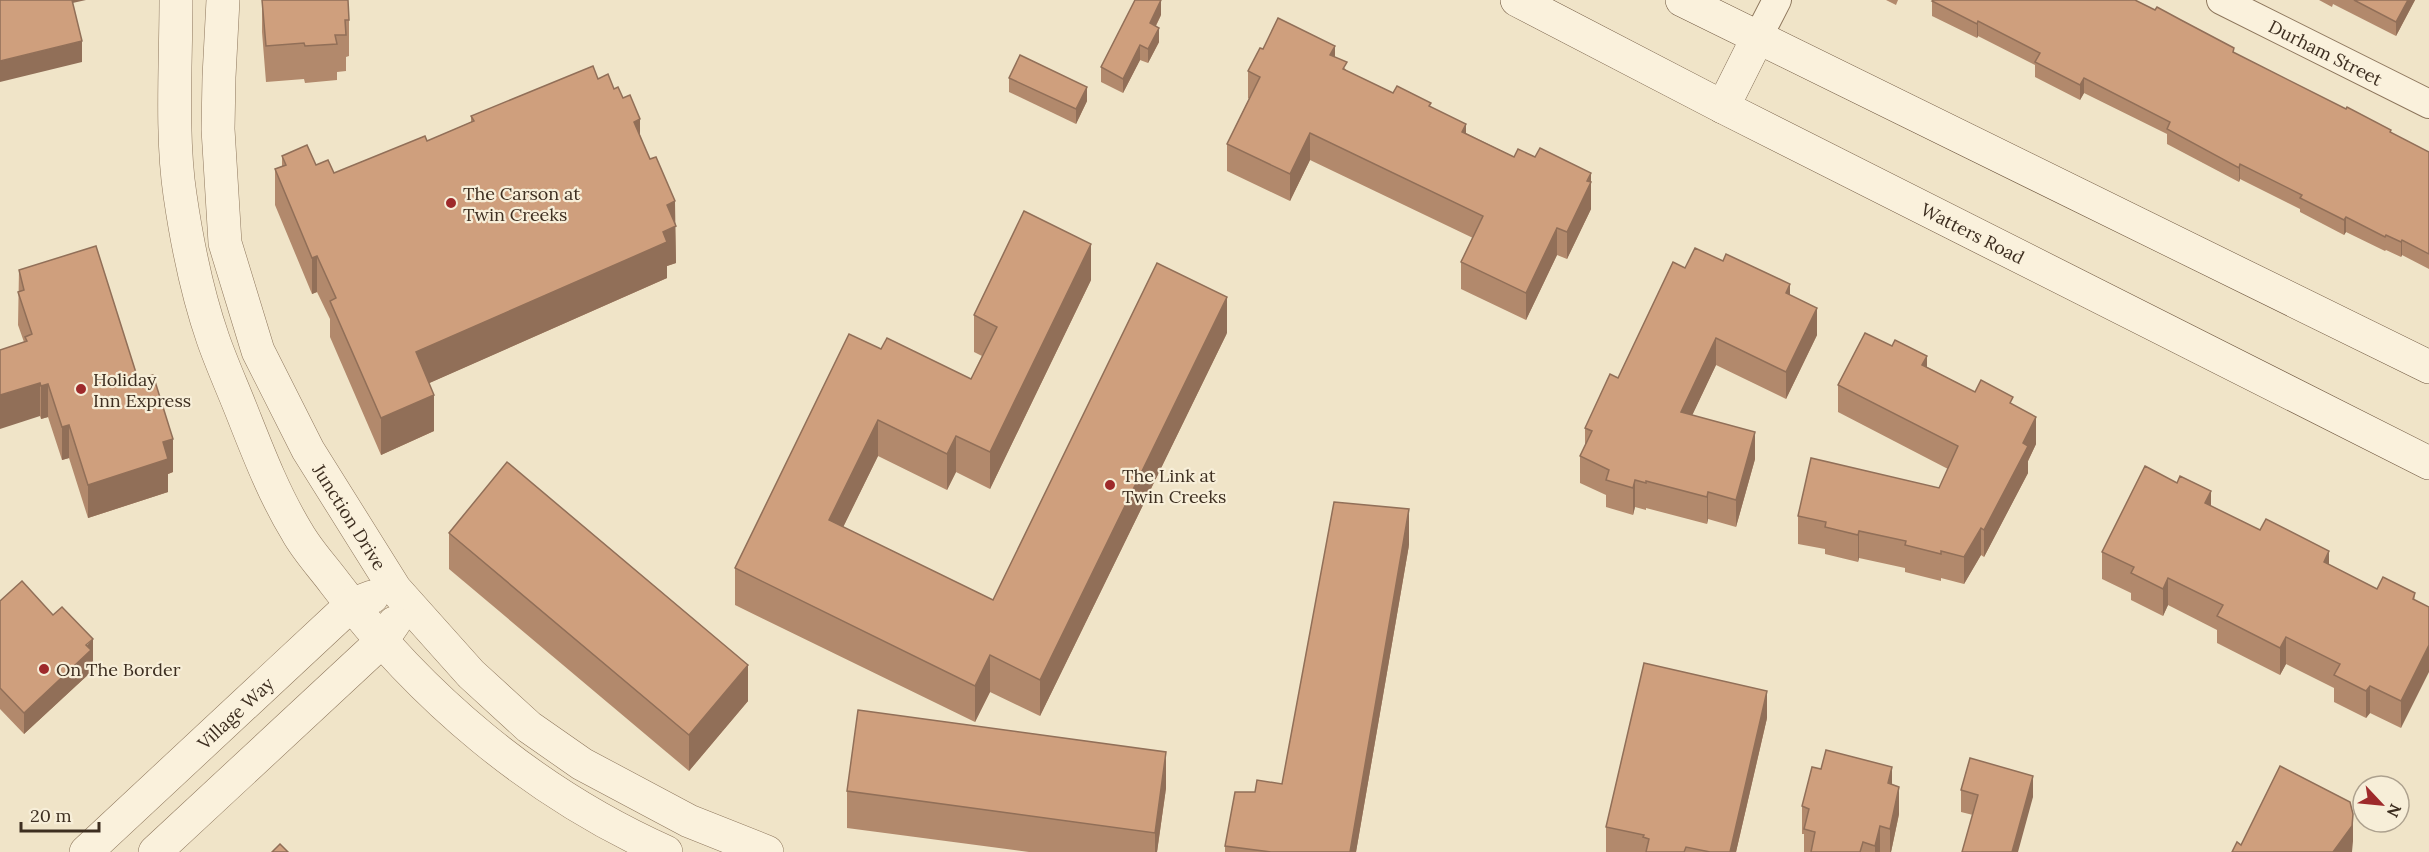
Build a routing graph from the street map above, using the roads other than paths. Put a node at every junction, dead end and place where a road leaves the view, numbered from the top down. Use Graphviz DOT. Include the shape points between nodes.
graph roads {
  1 [pos="176,0"];
  2 [pos="223,0"];
  3 [pos="1518,0"];
  4 [pos="1682,0"];
  5 [pos="1777,0"];
  6 [pos="2221,0"];
  7 [pos="1758,37"];
  8 [pos="2429,104"];
  9 [pos="1724,107"];
  10 [pos="2429,367"];
  11 [pos="2429,463"];
  12 [pos="401,596"];
  13 [pos="351,605"];
  14 [pos="381,642"];
  15 [pos="86,852"];
  16 [pos="155,852"];
  17 [pos="666,852"];
  18 [pos="767,852"];
  1 -- 13 [label="street" via="180,193 194,270 212,337 259,454 297,532"];
  2 -- 12 [label="street, Junction Drive" via="218,129 225,243 258,351 309,450"];
  3 -- 9 [label="street, Watters Road"];
  4 -- 7 [label="street"];
  5 -- 7 [label="street"];
  6 -- 8 [label="street, Durham Street"];
  7 -- 9 [label="street"];
  7 -- 10 [label="street"];
  9 -- 11 [label="street, Watters Road"];
  12 -- 13 [label="street, Village Way"];
  12 -- 14 [label="street"];
  12 -- 18 [label="street, Junction Drive" via="486,688 530,727 582,764 689,821"];
  13 -- 14 [label="street"];
  13 -- 15 [label="street, Village Way"];
  14 -- 16 [label="street"];
  14 -- 17 [label="street" via="442,704 506,757 627,835"];
}
